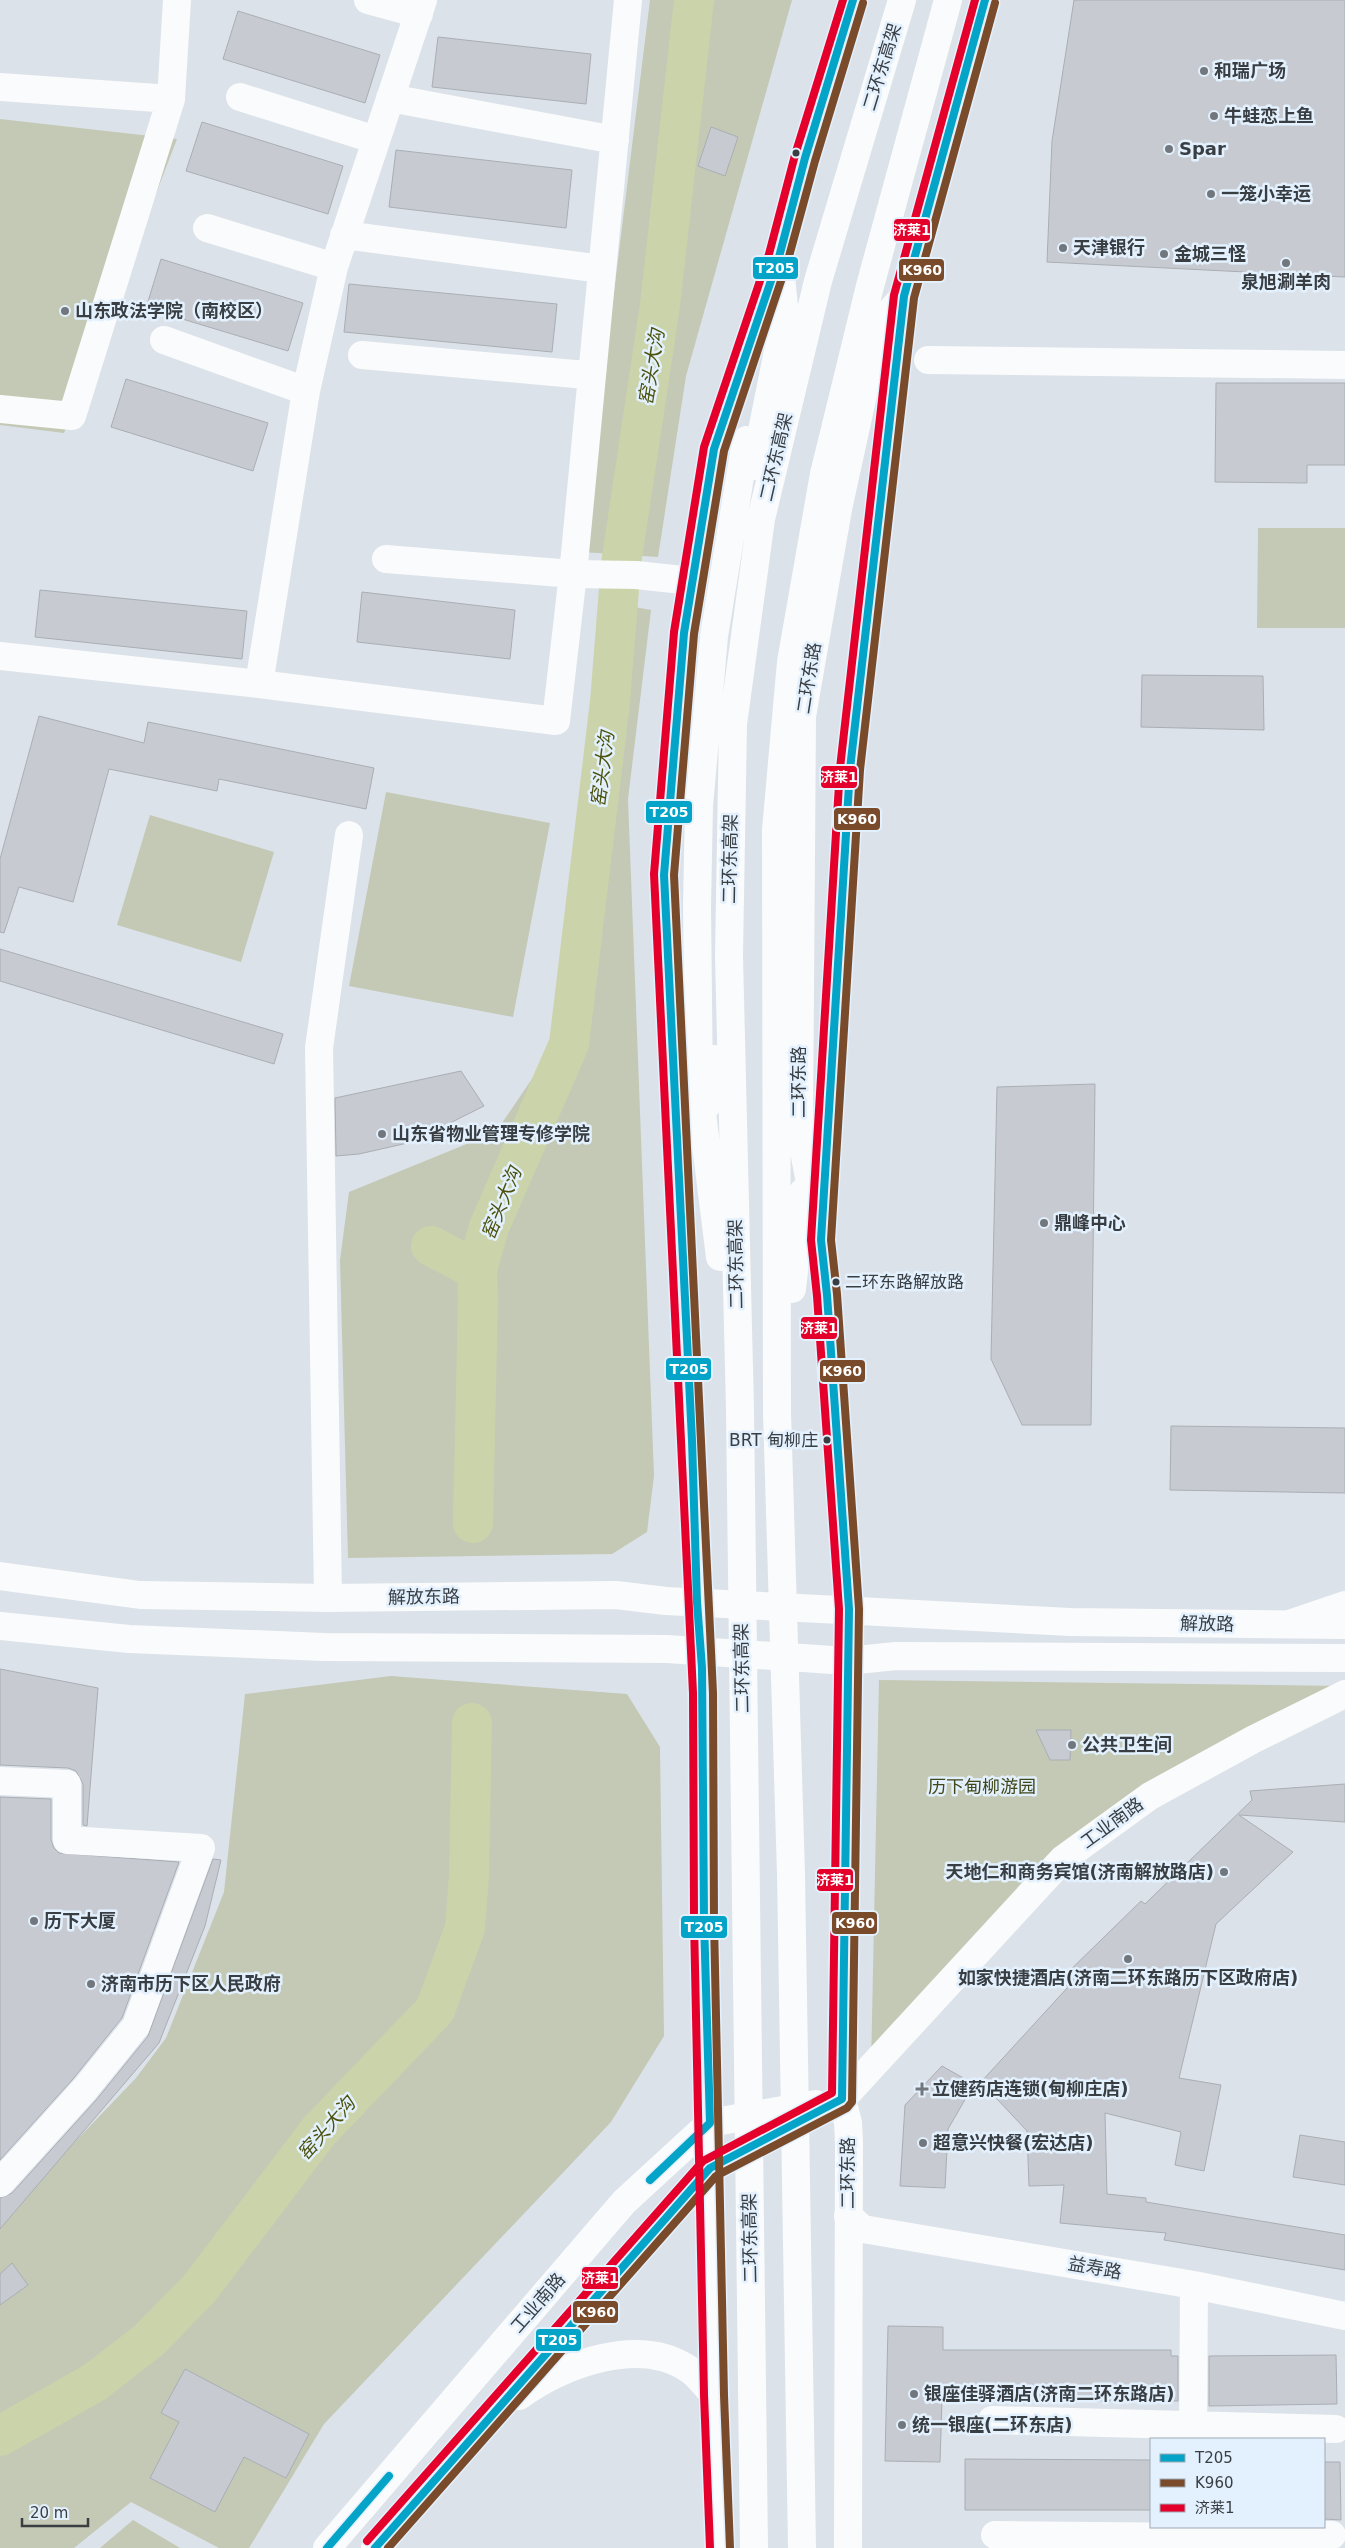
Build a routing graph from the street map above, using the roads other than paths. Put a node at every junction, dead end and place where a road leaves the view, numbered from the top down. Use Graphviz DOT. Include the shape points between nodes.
graph roads {
  1 [pos="177,0"];
  2 [pos="368,0"];
  3 [pos="628,0"];
  4 [pos="853,0"];
  5 [pos="902,0"];
  6 [pos="948,0"];
  7 [pos="985,0"];
  8 [pos="421,7"];
  9 [pos="0,86"];
  10 [pos="240,97"];
  11 [pos="390,98"];
  12 [pos="171,99"];
  13 [pos="376,140"];
  14 [pos="615,140"];
  15 [pos="207,228"];
  16 [pos="344,235"];
  17 [pos="780,256"];
  18 [pos="334,267"];
  19 [pos="594,268"];
  20 [pos="904,296"];
  21 [pos="164,340"];
  22 [pos="362,355"];
  23 [pos="928,360"];
  24 [pos="1345,365"];
  25 [pos="586,375"];
  26 [pos="306,391"];
  27 [pos="0,409"];
  28 [pos="386,559"];
  29 [pos="573,574"];
  30 [pos="681,580"];
  31 [pos="0,656"];
  32 [pos="260,684"];
  33 [pos="349,835"];
  34 [pos="678,1149"];
  35 [pos="820,1240"];
  36 [pos="740,1410"];
  37 [pos="777,1412"];
  38 [pos="0,1576"];
  39 [pos="328,1598"];
  40 [pos="697,1602"];
  41 [pos="1345,1605"];
  42 [pos="850,1610"];
  43 [pos="1070,1622"];
  44 [pos="1288,1625"];
  45 [pos="0,1626"];
  46 [pos="1345,1626"];
  47 [pos="700,1652"];
  48 [pos="1070,1656"];
  49 [pos="1345,1658"];
  50 [pos="847,1661"];
  51 [pos="1345,1694"];
  52 [pos="0,1781"];
  53 [pos="842,2099"];
  54 [pos="710,2123"];
  55 [pos="710,2168"];
  56 [pos="0,2183"];
  57 [pos="848,2216"];
  58 [pos="1194,2285"];
  59 [pos="1345,2316"];
  60 [pos="714,2395"];
  61 [pos="493,2414"];
  62 [pos="992,2420"];
  63 [pos="1336,2429"];
  64 [pos="1193,2433"];
  65 [pos="995,2535"];
  66 [pos="1332,2535"];
  67 [pos="1194,2537"];
  68 [pos="327,2548"];
  69 [pos="375,2548"];
  70 [pos="720,2548"];
  71 [pos="754,2548"];
  72 [pos="802,2548"];
  73 [pos="848,2548"];
  1 -- 12 [label="main road"];
  2 -- 8 [label="main road"];
  3 -- 14 [label="main road"];
  4 -- 17 [label="main road" via="805,158"];
  5 -- 36 [label="main road, 二环东高架" via="818,281 761,520 733,724 729,956"];
  6 -- 37 [label="main road" via="870,286 824,474 791,662 776,830"];
  7 -- 20 [label="main road, 二环东路"];
  8 -- 11 [label="main road"];
  9 -- 12 [label="main road"];
  10 -- 13 [label="main road"];
  11 -- 13 [label="main road"];
  11 -- 14 [label="main road"];
  12 -- 27 [label="main road" via="72,416"];
  13 -- 16 [label="main road"];
  14 -- 29 [label="main road"];
  15 -- 18 [label="main road"];
  16 -- 18 [label="main road"];
  16 -- 19 [label="main road"];
  17 -- 30 [label="main road" via="714,449"];
  17 -- 34 [label="main road" via="784,316 743,532 719,714 714,1094"];
  17 -- 36 [label="main road" via="714,636 699,806 699,1089"];
  18 -- 26 [label="main road"];
  20 -- 35 [label="main road" via="850,769"];
  20 -- 35 [label="main road, 二环东路" via="878,326 838,509 802,716 799,1125"];
  20 -- 37 [label="main road" via="867,431 833,614 813,785 816,1081"];
  21 -- 26 [label="main road"];
  22 -- 25 [label="main road"];
  23 -- 24 [label="main road"];
  26 -- 32 [label="main road"];
  28 -- 29 [label="main road"];
  29 -- 30 [label="main road"];
  29 -- 32 [label="main road" via="556,721"];
  30 -- 34 [label="main road" via="684,633 664,875"];
  31 -- 32 [label="main road"];
  33 -- 39 [label="main road" via="319,1048"];
  34 -- 40 [label="main road"];
  35 -- 42 [label="main road, 二环东路" via="827,1295"];
  36 -- 71 [label="main road, 二环东高架"];
  37 -- 72 [label="main road" via="791,1874"];
  38 -- 39 [label="main road, 解放东路" via="140,1595"];
  39 -- 40 [label="main road, 解放东路" via="616,1595"];
  40 -- 42 [label="main road, 解放东路"];
  40 -- 47 [label="main road"];
  41 -- 44 [label="main road"];
  42 -- 43 [label="main road, 解放路"];
  42 -- 50 [label="main road, 二环东路"];
  43 -- 44 [label="main road, 解放路"];
  43 -- 48 [label="main road"];
  44 -- 46 [label="main road, 解放路"];
  45 -- 47 [label="main road" via="129,1639 393,1648 667,1649"];
  47 -- 50 [label="main road"];
  47 -- 54 [label="main road"];
  48 -- 49 [label="main road, 解放路"];
  48 -- 50 [label="main road, 解放路" via="896,1656"];
  50 -- 53 [label="main road, 二环东路"];
  51 -- 53 [label="main road, 工业南路" via="1254,1738 1150,1796 1062,1859"];
  52 -- 56 [label="main road" via="67,1784 67,1840 201,1848 136,2026 85,2089"];
  53 -- 54 [label="main road"];
  53 -- 55 [label="main road, 工业南路"];
  53 -- 57 [label="main road, 二环东路" via="848,2123"];
  54 -- 55 [label="main road"];
  54 -- 68 [label="main road, 工业南路" via="624,2202"];
  55 -- 60 [label="main road"];
  55 -- 61 [label="main road, 工业南路"];
  57 -- 58 [label="main road, 益寿路" via="864,2229"];
  57 -- 73 [label="main road, 二环东路"];
  58 -- 59 [label="main road, 益寿路"];
  58 -- 64 [label="main road"];
  60 -- 61 [label="main road" via="692,2371 679,2363 641,2352 562,2371 531,2387"];
  60 -- 70 [label="main road"];
  61 -- 69 [label="main road, 工业南路"];
  62 -- 64 [label="main road"];
  63 -- 64 [label="main road"];
  65 -- 67 [label="main road"];
  66 -- 67 [label="main road"];
}
